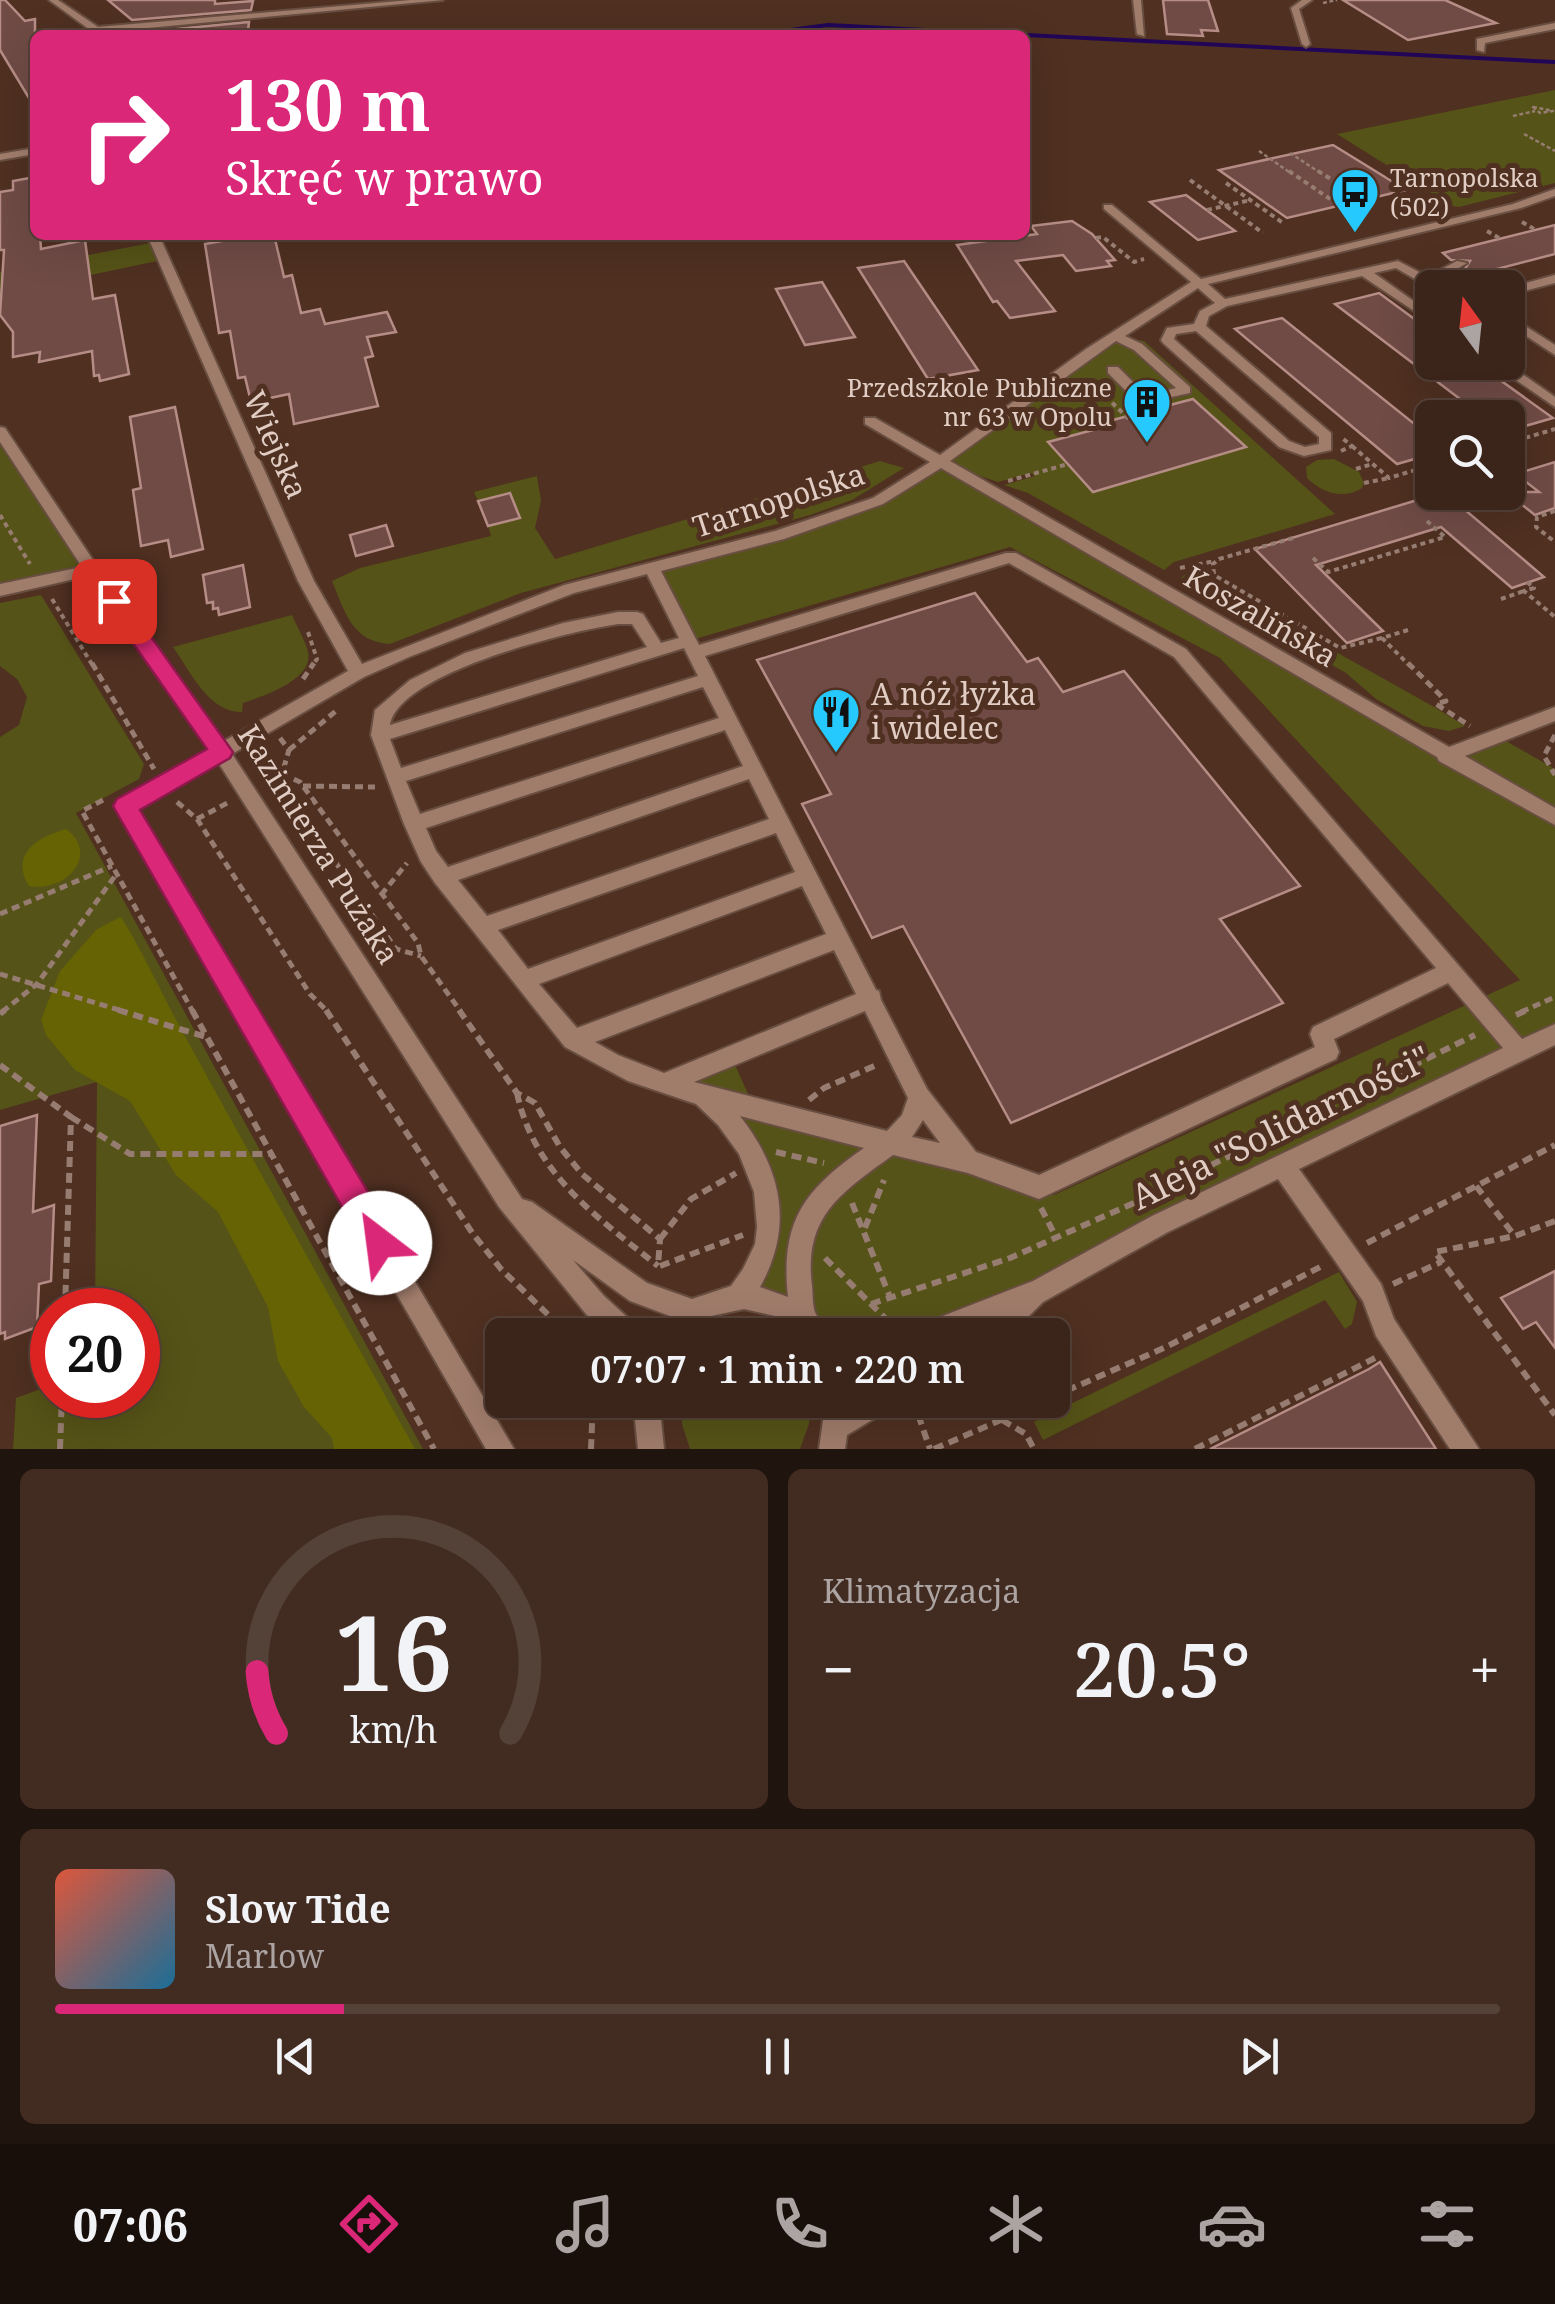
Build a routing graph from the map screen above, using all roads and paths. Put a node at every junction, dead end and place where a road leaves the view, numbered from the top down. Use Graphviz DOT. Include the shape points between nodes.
graph roads {
  1 [pos="53,0"];
  2 [pos="344,0"];
  3 [pos="438,0"];
  4 [pos="1137,0"];
  5 [pos="1308,0"];
  6 [pos="354,9"];
  7 [pos="1555,26"];
  8 [pos="98,30"];
  9 [pos="123,30"];
  10 [pos="1141,34"];
  11 [pos="1306,44"];
  12 [pos="1481,50"];
  13 [pos="1513,116"];
  14 [pos="1550,116"];
  15 [pos="1524,134"];
  16 [pos="1555,151"];
  17 [pos="30,152"];
  18 [pos="1259,152"];
  19 [pos="1290,153"];
  20 [pos="0,157"];
  21 [pos="1336,175"];
  22 [pos="1328,176"];
  23 [pos="1190,180"];
  24 [pos="1226,183"];
  25 [pos="1555,192"];
  26 [pos="1252,194"];
  27 [pos="1244,196"];
  28 [pos="1251,200"];
  29 [pos="1367,202"];
  30 [pos="1225,206"];
  31 [pos="1108,207"];
  32 [pos="1206,210"];
  33 [pos="1531,214"];
  34 [pos="1355,216"];
  35 [pos="1515,218"];
  36 [pos="1498,222"];
  37 [pos="1283,223"];
  38 [pos="1480,226"];
  39 [pos="1264,234"];
  40 [pos="156,240"];
  41 [pos="1461,263"];
  42 [pos="1446,270"];
  43 [pos="1363,271"];
  44 [pos="1415,274"];
  45 [pos="1555,279"];
  46 [pos="1200,282"];
  47 [pos="1525,287"];
  48 [pos="1223,302"];
  49 [pos="1415,307"];
  50 [pos="1199,327"];
  51 [pos="1525,331"];
  52 [pos="1115,336"];
  53 [pos="1525,344"];
  54 [pos="1555,351"];
  55 [pos="1555,364"];
  56 [pos="1105,371"];
  57 [pos="1521,380"];
  58 [pos="1085,381"];
  59 [pos="1071,390"];
  60 [pos="1100,392"];
  61 [pos="1057,400"];
  62 [pos="1555,404"];
  63 [pos="870,421"];
  64 [pos="1132,421"];
  65 [pos="1555,428"];
  66 [pos="0,431"];
  67 [pos="1525,438"];
  68 [pos="1352,446"];
  69 [pos="940,462"];
  70 [pos="1068,464"];
  71 [pos="1372,464"];
  72 [pos="1356,469"];
  73 [pos="1415,470"];
  74 [pos="1389,478"];
  75 [pos="1364,483"];
  76 [pos="1012,490"];
  77 [pos="1555,511"];
  78 [pos="0,516"];
  79 [pos="1427,522"];
  80 [pos="1293,538"];
  81 [pos="1555,542"];
  82 [pos="1313,558"];
  83 [pos="1215,561"];
  84 [pos="1200,564"];
  85 [pos="652,568"];
  86 [pos="1180,568"];
  87 [pos="92,570"];
  88 [pos="1212,570"];
  89 [pos="40,581"];
  90 [pos="1527,582"];
  91 [pos="0,590"];
  92 [pos="1524,591"];
  93 [pos="1501,599"];
  94 [pos="1555,618"];
  95 [pos="307,630"];
  96 [pos="1408,630"];
  97 [pos="1382,638"];
  98 [pos="691,647"];
  99 [pos="657,650"];
  100 [pos="358,673"];
  101 [pos="707,679"];
  102 [pos="296,684"];
  103 [pos="1555,714"];
  104 [pos="729,722"];
  105 [pos="1555,732"];
  106 [pos="1456,734"];
  107 [pos="380,735"];
  108 [pos="1540,736"];
  109 [pos="222,752"];
  110 [pos="1445,756"];
  111 [pos="754,770"];
  112 [pos="282,774"];
  113 [pos="1555,775"];
  114 [pos="264,782"];
  115 [pos="398,785"];
  116 [pos="163,786"];
  117 [pos="304,786"];
  118 [pos="111,796"];
  119 [pos="222,806"];
  120 [pos="1555,817"];
  121 [pos="196,819"];
  122 [pos="781,823"];
  123 [pos="416,830"];
  124 [pos="112,866"];
  125 [pos="116,876"];
  126 [pos="808,876"];
  127 [pos="442,877"];
  128 [pos="381,895"];
  129 [pos="0,914"];
  130 [pos="482,928"];
  131 [pos="841,938"];
  132 [pos="421,956"];
  133 [pos="1452,971"];
  134 [pos="0,974"];
  135 [pos="524,980"];
  136 [pos="36,984"];
  137 [pos="1555,997"];
  138 [pos="872,998"];
  139 [pos="0,1014"];
  140 [pos="1497,1024"];
  141 [pos="1555,1034"];
  142 [pos="206,1037"];
  143 [pos="572,1040"];
  144 [pos="1520,1051"];
  145 [pos="901,1054"];
  146 [pos="0,1066"];
  147 [pos="676,1086"];
  148 [pos="517,1093"];
  149 [pos="920,1098"];
  150 [pos="71,1117"];
  151 [pos="803,1120"];
  152 [pos="1555,1144"];
  153 [pos="893,1146"];
  154 [pos="271,1154"];
  155 [pos="796,1156"];
  156 [pos="968,1161"];
  157 [pos="1284,1167"];
  158 [pos="1476,1186"];
  159 [pos="508,1199"];
  160 [pos="1555,1221"];
  161 [pos="864,1228"];
  162 [pos="1515,1236"];
  163 [pos="1359,1247"];
  164 [pos="1332,1261"];
  165 [pos="1442,1262"];
  166 [pos="1398,1282"];
  167 [pos="66,1288"];
  168 [pos="1040,1291"];
  169 [pos="739,1295"];
  170 [pos="870,1304"];
  171 [pos="692,1312"];
  172 [pos="551,1318"];
  173 [pos="610,1318"];
  174 [pos="686,1318"];
  175 [pos="797,1318"];
  176 [pos="807,1318"];
  177 [pos="970,1318"];
  178 [pos="1010,1318"];
  179 [pos="1398,1346"];
  180 [pos="1070,1390"];
  181 [pos="1555,1415"];
  182 [pos="61,1418"];
  183 [pos="592,1418"];
  184 [pos="647,1418"];
  185 [pos="920,1418"];
  186 [pos="1007,1418"];
  187 [pos="1002,1420"];
  188 [pos="648,1446"];
  189 [pos="60,1449"];
  190 [pos="434,1449"];
  191 [pos="501,1449"];
  192 [pos="591,1449"];
  193 [pos="932,1449"];
  194 [pos="1034,1449"];
  195 [pos="1195,1449"];
  196 [pos="1466,1449"];
  1 -- 8 [label="street"];
  2 -- 6 [label="street"];
  3 -- 6 [label="street"];
  4 -- 10 [label="street"];
  5 -- 11 [label="street" via="1296,8"];
  6 -- 9 [label="street"];
  7 -- 12 [label="street" via="1480,40"];
  13 -- 14 [label="path" via="1540,106 1552,110"];
  15 -- 16 [label="path"];
  17 -- 20 [label="street"];
  18 -- 34 [label="path"];
  19 -- 22 [label="path"];
  21 -- 22 [label="path"];
  22 -- 29 [label="path"];
  23 -- 30 [label="path"];
  24 -- 27 [label="path"];
  25 -- 46 [label="street, Tarnopolska"];
  26 -- 27 [label="path"];
  27 -- 28 [label="path"];
  28 -- 30 [label="path"];
  28 -- 37 [label="path"];
  30 -- 32 [label="path"];
  30 -- 39 [label="path"];
  31 -- 46 [label="street"];
  33 -- 35 [label="path"];
  36 -- 38 [label="path"];
  40 -- 100 [label="street, Wiejska" via="306,581"];
  41 -- 42 [label="street"];
  43 -- 44 [label="street" via="1398,264"];
  43 -- 48 [label="street"];
  43 -- 49 [label="street"];
  45 -- 47 [label="street"];
  46 -- 48 [label="street"];
  46 -- 52 [label="street, Tarnopolska"];
  48 -- 50 [label="street" via="1204,314"];
  50 -- 50 [label="street" via="1326,436 1329,443 1304,452 1284,444 1167,340 1171,331"];
  51 -- 54 [label="street"];
  52 -- 56 [label="street" via="1138,347 1185,390 1144,400"];
  52 -- 69 [label="street, Tarnopolska"];
  53 -- 55 [label="street"];
  56 -- 58 [label="path"];
  57 -- 62 [label="street"];
  58 -- 59 [label="path"];
  58 -- 60 [label="path"];
  59 -- 60 [label="path" via="1077,393 1070,398"];
  59 -- 61 [label="path"];
  60 -- 64 [label="path"];
  63 -- 69 [label="street, Koszalińska"];
  65 -- 67 [label="path"];
  66 -- 87 [label="street, Kazimierza Pużaka"];
  68 -- 71 [label="path"];
  69 -- 85 [label="street, Tarnopolska" via="878,501 830,520"];
  69 -- 110 [label="street, Koszalińska"];
  70 -- 76 [label="path" via="998,485"];
  71 -- 72 [label="path"];
  71 -- 74 [label="path"];
  73 -- 74 [label="path"];
  74 -- 75 [label="path"];
  77 -- 81 [label="path" via="1537,516 1536,527"];
  78 -- 89 [label="path"];
  79 -- 82 [label="path" via="1445,537 1328,572"];
  80 -- 83 [label="path"];
  83 -- 84 [label="path"];
  83 -- 88 [label="path"];
  84 -- 86 [label="path"];
  84 -- 88 [label="path"];
  85 -- 98 [label="street"];
  85 -- 100 [label="street, Tarnopolska" via="526,605"];
  87 -- 89 [label="street"];
  87 -- 109 [label="street, Kazimierza Pużaka"];
  88 -- 97 [label="path" via="1336,646 1349,649"];
  89 -- 91 [label="street"];
  89 -- 116 [label="path"];
  90 -- 92 [label="path" via="1534,588"];
  92 -- 93 [label="path"];
  92 -- 94 [label="path"];
  95 -- 102 [label="path" via="317,659"];
  96 -- 97 [label="path"];
  97 -- 106 [label="path" via="1446,701 1436,704 1472,728"];
  98 -- 99 [label="street"];
  98 -- 101 [label="street"];
  98 -- 133 [label="street" via="1011,557 1180,653"];
  99 -- 107 [label="street"];
  99 -- 107 [label="street" via="637,618 618,616 537,638 430,676 384,710"];
  100 -- 109 [label="street, Tarnopolska"];
  101 -- 104 [label="street"];
  101 -- 115 [label="street"];
  103 -- 110 [label="street"];
  104 -- 111 [label="street"];
  104 -- 123 [label="street"];
  105 -- 108 [label="path"];
  105 -- 113 [label="path" via="1544,756"];
  107 -- 115 [label="street"];
  109 -- 116 [label="street, Tarnopolska"];
  109 -- 159 [label="street, Kazimierza Pużaka"];
  110 -- 120 [label="street, Koszalińska"];
  111 -- 122 [label="street"];
  111 -- 127 [label="street"];
  112 -- 114 [label="path"];
  112 -- 117 [label="path"];
  112 -- 132 [label="path" via="283,787 396,949"];
  115 -- 117 [label="path"];
  115 -- 123 [label="street"];
  116 -- 121 [label="path"];
  116 -- 191 [label="street, Tarnopolska" via="126,806"];
  117 -- 128 [label="path"];
  118 -- 124 [label="path" via="82,811"];
  119 -- 121 [label="path"];
  121 -- 172 [label="path" via="454,1210"];
  122 -- 126 [label="street"];
  122 -- 130 [label="street"];
  123 -- 127 [label="street"];
  123 -- 128 [label="path" via="404,869"];
  124 -- 125 [label="path"];
  124 -- 129 [label="path"];
  125 -- 136 [label="path"];
  125 -- 142 [label="path"];
  126 -- 131 [label="street"];
  126 -- 135 [label="street"];
  127 -- 130 [label="street"];
  128 -- 132 [label="path"];
  130 -- 135 [label="street"];
  131 -- 138 [label="street"];
  131 -- 143 [label="street"];
  132 -- 148 [label="path"];
  133 -- 140 [label="street"];
  133 -- 156 [label="street" via="1321,1034 1328,1052 1039,1188"];
  134 -- 136 [label="path"];
  135 -- 143 [label="street"];
  136 -- 139 [label="path"];
  136 -- 142 [label="path"];
  137 -- 140 [label="path"];
  138 -- 145 [label="street"];
  138 -- 147 [label="street"];
  140 -- 144 [label="street"];
  140 -- 170 [label="path" via="1134,1203 1010,1258"];
  141 -- 144 [label="street, Aleja \"Solidarności\""];
  142 -- 154 [label="path"];
  143 -- 147 [label="street" via="608,1062"];
  144 -- 157 [label="street, Aleja \"Solidarności\""];
  145 -- 149 [label="street"];
  145 -- 151 [label="path" via="817,1092"];
  146 -- 150 [label="path"];
  147 -- 151 [label="street"];
  147 -- 169 [label="street" via="729,1120 768,1196 763,1258"];
  148 -- 148 [label="path" via="519,1116 560,1182 658,1266 660,1239 582,1174 536,1103"];
  149 -- 153 [label="street" via="910,1127"];
  149 -- 156 [label="street"];
  150 -- 154 [label="path" via="130,1154"];
  150 -- 167 [label="path"];
  151 -- 153 [label="street"];
  151 -- 155 [label="path"];
  152 -- 158 [label="path"];
  153 -- 156 [label="street"];
  153 -- 161 [label="path"];
  153 -- 176 [label="street" via="830,1186 805,1222 795,1284"];
  154 -- 190 [label="path"];
  157 -- 168 [label="street, Aleja \"Solidarności\"" via="1160,1224"];
  157 -- 179 [label="street" via="1372,1293"];
  158 -- 162 [label="path"];
  158 -- 163 [label="path"];
  159 -- 171 [label="street, Kazimierza Pużaka" via="639,1292"];
  159 -- 173 [label="street, Kazimierza Pużaka"];
  160 -- 162 [label="path"];
  162 -- 165 [label="path" via="1435,1252"];
  164 -- 180 [label="path"];
  165 -- 166 [label="path"];
  165 -- 181 [label="path"];
  168 -- 177 [label="street, Aleja \"Solidarności\""];
  168 -- 178 [label="street, Aleja \"Solidarności\""];
  169 -- 171 [label="street"];
  169 -- 175 [label="street" via="764,1297"];
  171 -- 174 [label="street"];
  179 -- 195 [label="path"];
  179 -- 196 [label="street"];
  182 -- 189 [label="path"];
  183 -- 192 [label="path"];
  184 -- 188 [label="street"];
  185 -- 193 [label="path"];
  186 -- 187 [label="path"];
  187 -- 193 [label="path"];
  187 -- 194 [label="path" via="1026,1434"];
}
